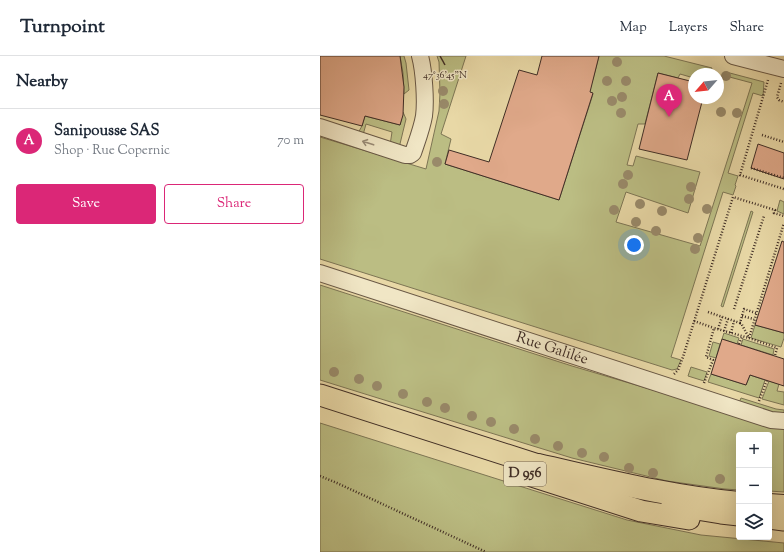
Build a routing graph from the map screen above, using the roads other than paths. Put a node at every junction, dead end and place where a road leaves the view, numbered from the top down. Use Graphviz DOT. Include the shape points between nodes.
graph roads {
  1 [pos="420,56"];
  2 [pos="732,56"];
  3 [pos="783,76"];
  4 [pos="320,127"];
  5 [pos="320,273"];
  6 [pos="320,395"];
  7 [pos="320,410"];
  8 [pos="784,421"];
  9 [pos="538,465"];
  10 [pos="736,503"];
  11 [pos="772,505"];
  12 [pos="784,506"];
  13 [pos="736,515"];
  14 [pos="772,518"];
  15 [pos="784,520"];
  16 [pos="736,527"];
  17 [pos="772,530"];
  18 [pos="784,531"];
  1 -- 4 [label="street, one-way" via="424,116 413,153 405,155"];
  2 -- 3 [label="street"];
  5 -- 8 [label="street, Rue Galilée" via="764,418"];
  6 -- 9 [label="main road, D 956"];
  7 -- 16 [label="main road, D 956" via="642,511"];
  9 -- 10 [label="highway, D 956" via="657,492"];
  9 -- 13 [label="main road, D 956" via="583,482 630,495"];
  11 -- 12 [label="highway"];
  14 -- 15 [label="main road"];
  17 -- 18 [label="main road"];
}
